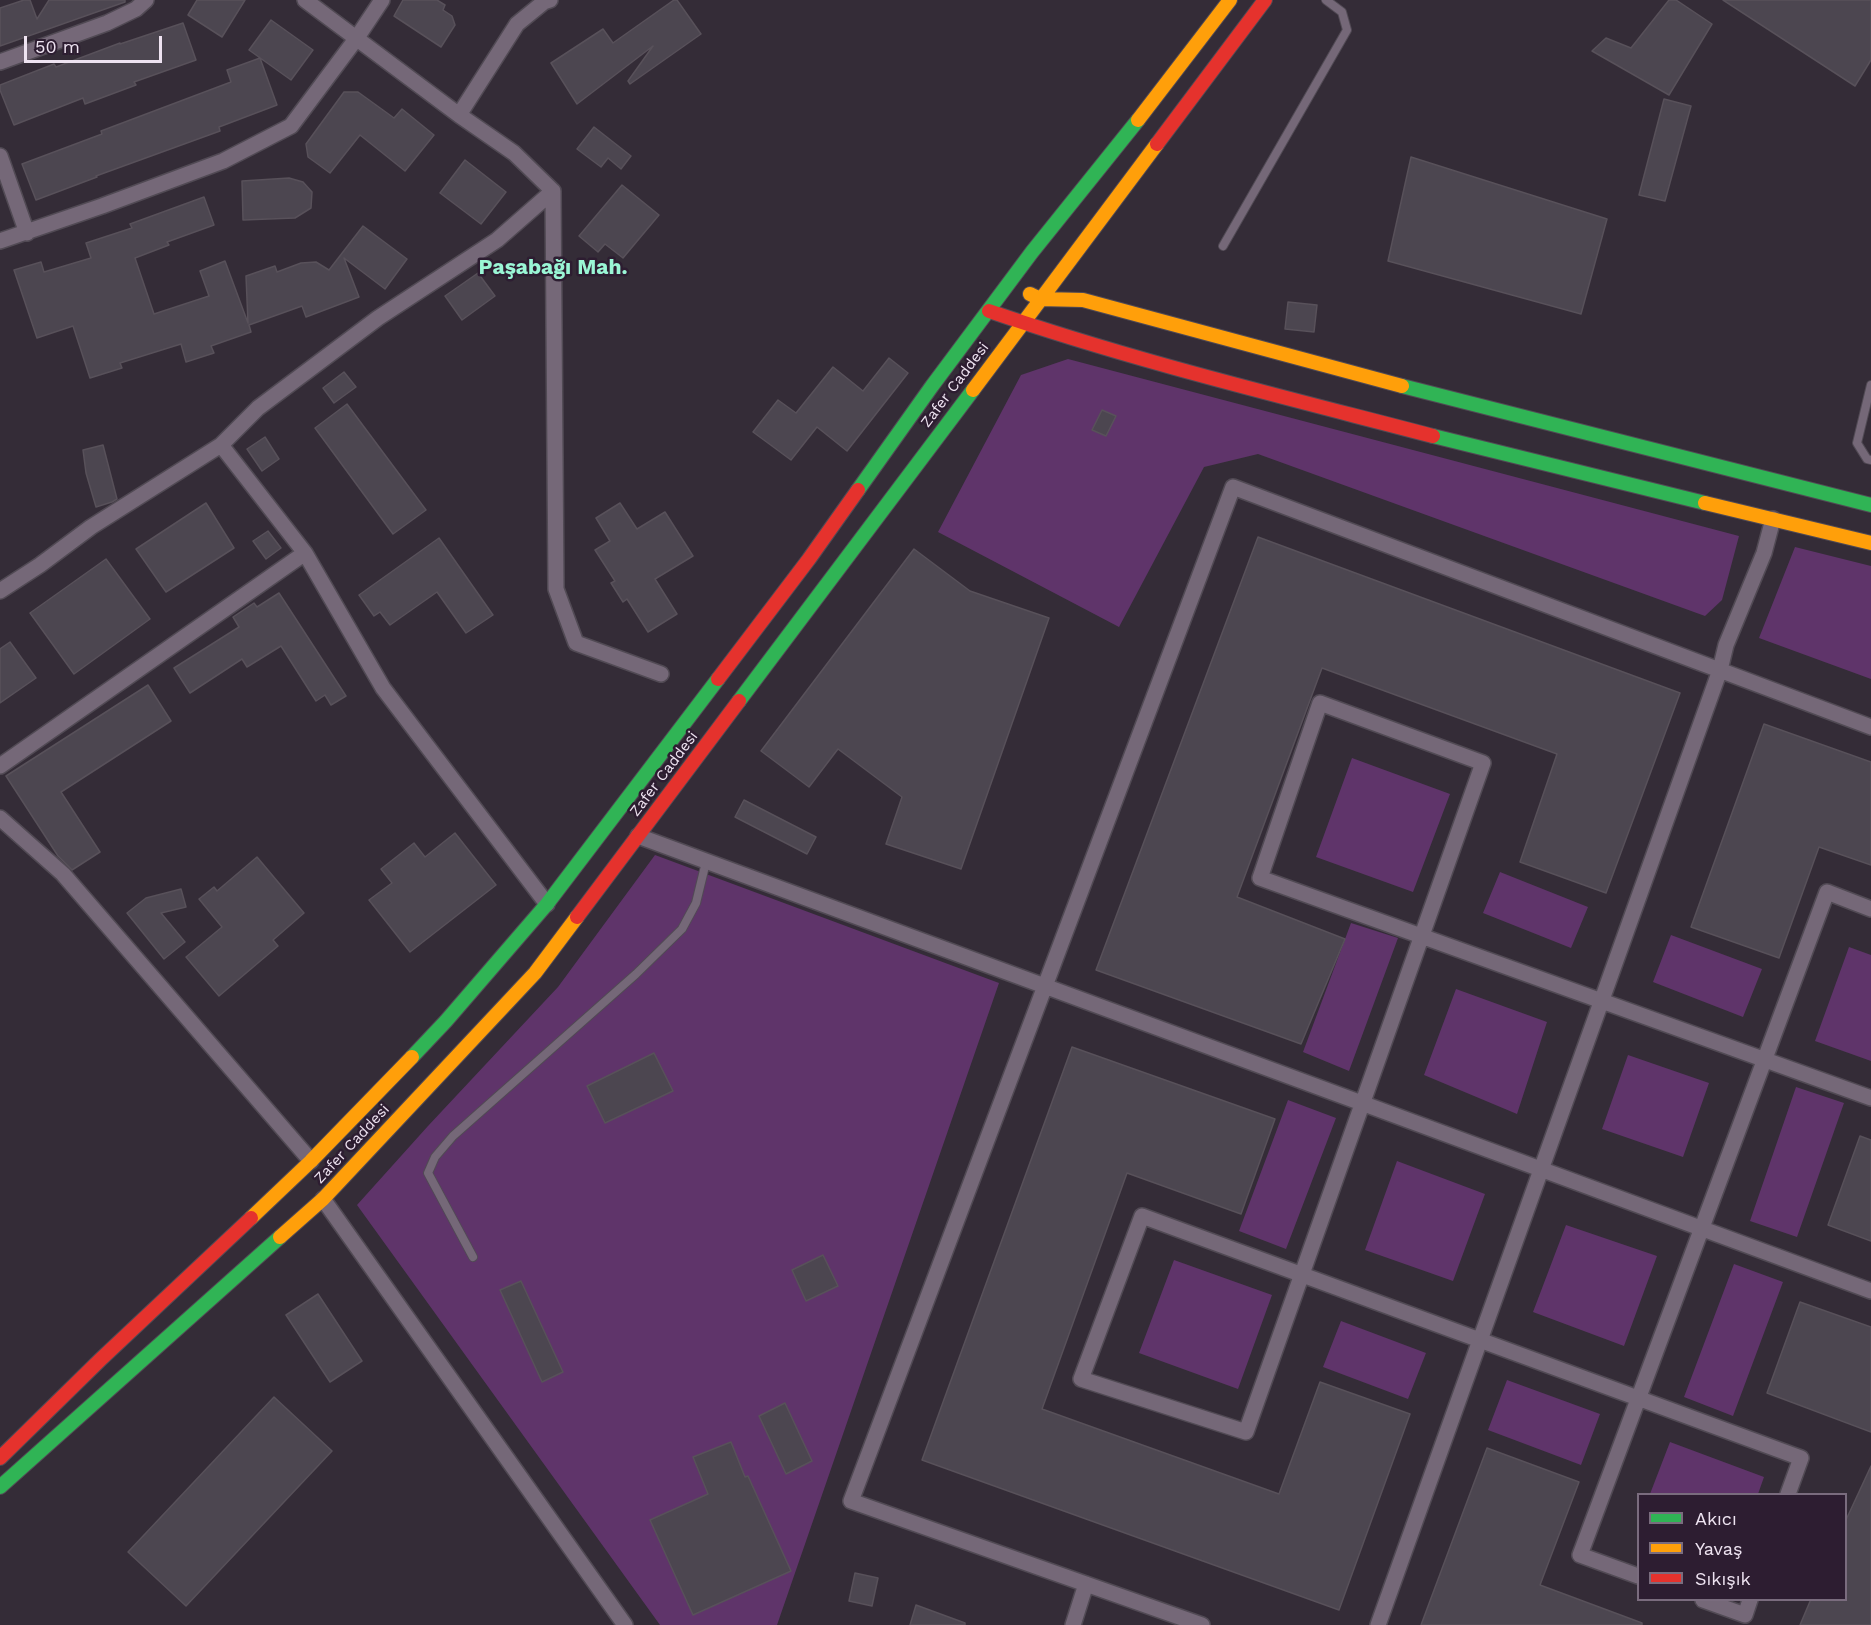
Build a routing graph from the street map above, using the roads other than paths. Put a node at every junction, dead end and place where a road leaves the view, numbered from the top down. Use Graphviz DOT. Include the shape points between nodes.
graph roads {
  1 [pos="146,0"];
  2 [pos="305,0"];
  3 [pos="382,0"];
  4 [pos="550,0"];
  5 [pos="1230,0"];
  6 [pos="1265,0"];
  7 [pos="1326,0"];
  8 [pos="356,39"];
  9 [pos="0,62"];
  10 [pos="459,116"];
  11 [pos="0,156"];
  12 [pos="553,191"];
  13 [pos="27,233"];
  14 [pos="0,241"];
  15 [pos="1223,246"];
  16 [pos="1010,282"];
  17 [pos="1040,299"];
  18 [pos="988,311"];
  19 [pos="1023,322"];
  20 [pos="1871,385"];
  21 [pos="221,444"];
  22 [pos="1871,460"];
  23 [pos="1871,505"];
  24 [pos="1773,519"];
  25 [pos="1871,543"];
  26 [pos="305,553"];
  27 [pos="0,591"];
  28 [pos="1720,670"];
  29 [pos="661,674"];
  30 [pos="1871,727"];
  31 [pos="0,766"];
  32 [pos="0,818"];
  33 [pos="638,836"];
  34 [pos="706,862"];
  35 [pos="547,904"];
  36 [pos="1871,909"];
  37 [pos="1422,936"];
  38 [pos="1045,987"];
  39 [pos="1602,1001"];
  40 [pos="1765,1059"];
  41 [pos="1871,1098"];
  42 [pos="1362,1103"];
  43 [pos="310,1161"];
  44 [pos="1541,1169"];
  45 [pos="323,1199"];
  46 [pos="1702,1228"];
  47 [pos="473,1257"];
  48 [pos="1302,1275"];
  49 [pos="1871,1291"];
  50 [pos="1480,1340"];
  51 [pos="1638,1398"];
  52 [pos="0,1458"];
  53 [pos="0,1487"];
  54 [pos="1788,1493"];
  55 [pos="1637,1576"];
  56 [pos="1086,1584"];
  57 [pos="1709,1601"];
  58 [pos="1749,1601"];
  59 [pos="625,1625"];
  60 [pos="1073,1625"];
  61 [pos="1202,1625"];
  62 [pos="1378,1625"];
  1 -- 9 [label="street" via="107,23"];
  2 -- 8 [label="street"];
  3 -- 8 [label="street"];
  4 -- 10 [label="street" via="517,24"];
  5 -- 16 [label="main road, Zafer Caddesi"];
  6 -- 17 [label="main road, Zafer Caddesi"];
  7 -- 15 [label="lane" via="1342,12 1347,30"];
  8 -- 10 [label="street"];
  8 -- 13 [label="street" via="291,126 223,161"];
  10 -- 12 [label="street" via="514,153"];
  11 -- 13 [label="street"];
  12 -- 21 [label="street" via="497,240 378,318 258,408"];
  12 -- 29 [label="street" via="556,589 576,643"];
  13 -- 14 [label="street"];
  16 -- 17 [label="main road"];
  16 -- 18 [label="main road, Zafer Caddesi"];
  17 -- 19 [label="main road, Zafer Caddesi"];
  17 -- 23 [label="main road" via="1083,300"];
  18 -- 19 [label="main road"];
  18 -- 35 [label="main road, Zafer Caddesi" via="809,559"];
  19 -- 24 [label="main road" via="1213,379"];
  19 -- 33 [label="main road, Zafer Caddesi"];
  20 -- 22 [label="lane" via="1857,442"];
  21 -- 26 [label="street"];
  21 -- 27 [label="street"];
  24 -- 25 [label="main road"];
  24 -- 28 [label="street"];
  26 -- 31 [label="street"];
  26 -- 35 [label="street" via="383,688"];
  28 -- 30 [label="street"];
  28 -- 38 [label="street" via="1233,487"];
  28 -- 39 [label="street"];
  32 -- 43 [label="street" via="63,874"];
  33 -- 34 [label="street"];
  33 -- 45 [label="main road, Zafer Caddesi" via="536,973"];
  34 -- 38 [label="street"];
  34 -- 47 [label="lane" via="696,903 682,929 453,1136 435,1157 428,1173"];
  35 -- 43 [label="main road, Zafer Caddesi" via="446,1021"];
  36 -- 40 [label="street" via="1827,892"];
  37 -- 37 [label="street" via="1483,763 1320,703 1260,878"];
  37 -- 39 [label="street"];
  37 -- 42 [label="street"];
  38 -- 42 [label="street"];
  38 -- 56 [label="street" via="852,1501"];
  39 -- 40 [label="street"];
  39 -- 44 [label="street"];
  40 -- 41 [label="street"];
  40 -- 46 [label="street"];
  42 -- 44 [label="street"];
  42 -- 48 [label="street"];
  43 -- 52 [label="main road, Zafer Caddesi"];
  44 -- 46 [label="street"];
  44 -- 50 [label="street"];
  45 -- 53 [label="main road, Zafer Caddesi"];
  45 -- 59 [label="street"];
  46 -- 49 [label="street"];
  46 -- 51 [label="street"];
  48 -- 48 [label="street" via="1142,1216 1081,1379 1246,1432"];
  48 -- 50 [label="street"];
  50 -- 51 [label="street"];
  50 -- 62 [label="street"];
  51 -- 54 [label="street" via="1801,1458"];
  51 -- 55 [label="street" via="1580,1555"];
  56 -- 60 [label="street"];
  56 -- 61 [label="street"];
  57 -- 58 [label="street" via="1745,1614"];
}
